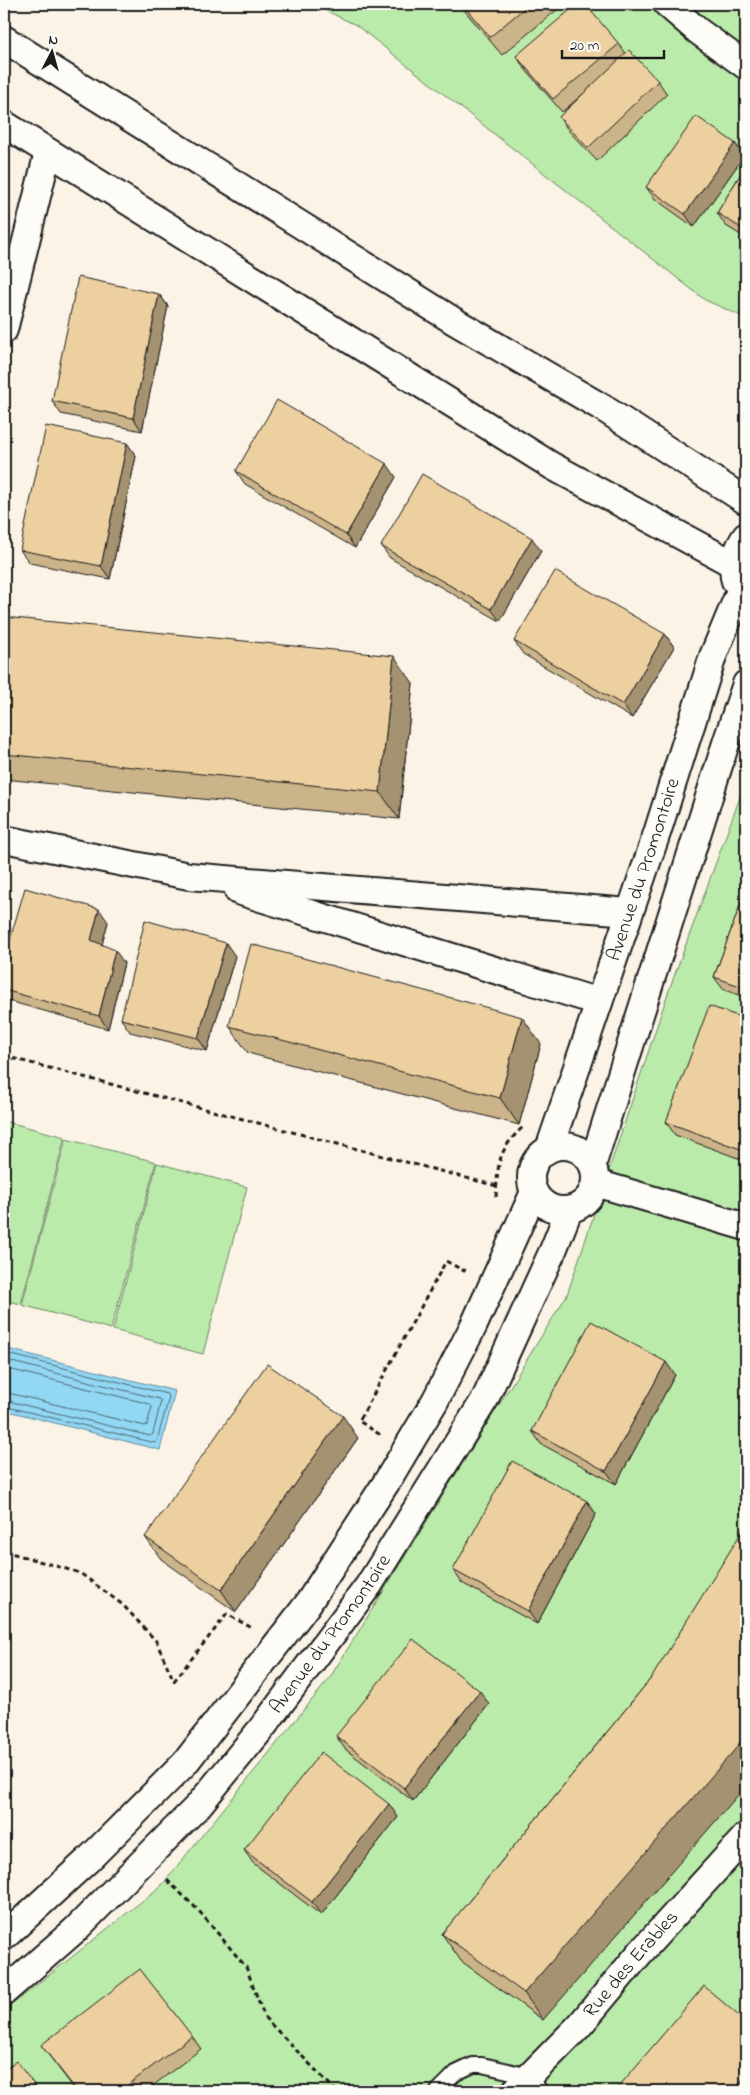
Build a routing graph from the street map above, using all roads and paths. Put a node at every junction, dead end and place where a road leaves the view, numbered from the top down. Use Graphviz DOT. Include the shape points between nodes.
graph roads {
  1 [pos="668,4"];
  2 [pos="4,39"];
  3 [pos="746,66"];
  4 [pos="4,124"];
  5 [pos="48,152"];
  6 [pos="4,330"];
  7 [pos="746,502"];
  8 [pos="746,536"];
  9 [pos="735,565"];
  10 [pos="743,596"];
  11 [pos="746,684"];
  12 [pos="4,839"];
  13 [pos="189,876"];
  14 [pos="629,912"];
  15 [pos="599,1002"];
  16 [pos="4,1056"];
  17 [pos="525,1125"];
  18 [pos="549,1149"];
  19 [pos="594,1173"];
  20 [pos="497,1186"];
  21 [pos="534,1192"];
  22 [pos="496,1198"];
  23 [pos="569,1210"];
  24 [pos="746,1227"];
  25 [pos="468,1263"];
  26 [pos="374,1442"];
  27 [pos="4,1551"];
  28 [pos="257,1620"];
  29 [pos="746,1836"];
  30 [pos="146,1858"];
  31 [pos="4,1937"];
  32 [pos="4,1992"];
  33 [pos="528,2086"];
  34 [pos="336,2091"];
  35 [pos="438,2091"];
  1 -- 3 [label="street" via="698,32"];
  2 -- 7 [label="street" via="454,321 603,408"];
  4 -- 5 [label="street"];
  5 -- 6 [label="street"];
  5 -- 9 [label="street" via="552,466"];
  8 -- 9 [label="street"];
  9 -- 10 [label="street" via="734,577"];
  10 -- 14 [label="street, Avenue du Promontoire" via="713,656"];
  11 -- 19 [label="street, Avenue du Promontoire"];
  12 -- 13 [label="street"];
  13 -- 14 [label="street"];
  13 -- 15 [label="street"];
  14 -- 15 [label="street, Avenue du Promontoire"];
  15 -- 18 [label="street, Avenue du Promontoire"];
  16 -- 20 [label="path"];
  17 -- 20 [label="path" via="502,1151"];
  18 -- 19 [label="street" via="569,1146 587,1155"];
  18 -- 21 [label="street" via="534,1163 531,1173"];
  19 -- 23 [label="street" via="587,1201"];
  19 -- 24 [label="street"];
  20 -- 22 [label="path"];
  21 -- 23 [label="street" via="548,1207"];
  21 -- 31 [label="street, Avenue du Promontoire" via="474,1325 435,1401 307,1605 185,1763 88,1860"];
  23 -- 30 [label="street, Avenue du Promontoire" via="485,1399 369,1585 262,1728 198,1806"];
  25 -- 26 [label="path" via="464,1271 446,1261 359,1421 379,1434"];
  27 -- 28 [label="path" via="80,1573 123,1605 156,1641 174,1681 227,1614 252,1628"];
  29 -- 33 [label="street, Rue des Erables" via="640,1953"];
  30 -- 32 [label="street, Avenue du Promontoire" via="74,1930"];
  30 -- 34 [label="path" via="199,1911 246,1967 265,2018"];
  33 -- 35 [label="lane" via="482,2065 472,2065 456,2073"];
}
